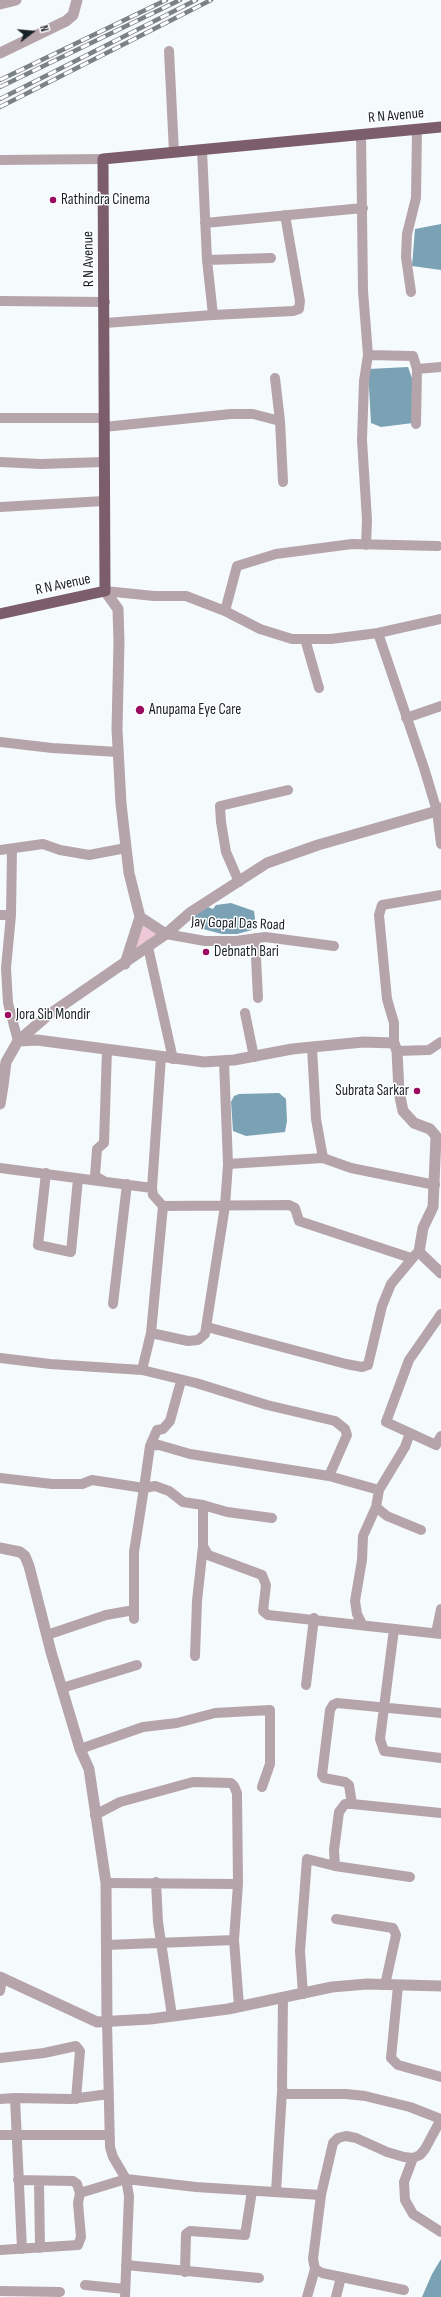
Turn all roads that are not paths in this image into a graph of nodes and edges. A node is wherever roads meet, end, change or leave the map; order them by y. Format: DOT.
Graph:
graph roads {
  1 [pos="16,0"];
  2 [pos="77,0"];
  3 [pos="0,4"];
  4 [pos="169,51"];
  5 [pos="0,53"];
  6 [pos="441,127"];
  7 [pos="418,129"];
  8 [pos="361,134"];
  9 [pos="202,150"];
  10 [pos="174,152"];
  11 [pos="104,159"];
  12 [pos="0,160"];
  13 [pos="363,208"];
  14 [pos="285,215"];
  15 [pos="205,223"];
  16 [pos="271,258"];
  17 [pos="207,260"];
  18 [pos="411,292"];
  19 [pos="0,301"];
  20 [pos="105,302"];
  21 [pos="213,315"];
  22 [pos="105,323"];
  23 [pos="368,355"];
  24 [pos="441,367"];
  25 [pos="417,369"];
  26 [pos="275,378"];
  27 [pos="0,418"];
  28 [pos="280,421"];
  29 [pos="104,423"];
  30 [pos="416,424"];
  31 [pos="0,462"];
  32 [pos="104,462"];
  33 [pos="283,482"];
  34 [pos="104,501"];
  35 [pos="0,506"];
  36 [pos="366,545"];
  37 [pos="438,546"];
  38 [pos="105,591"];
  39 [pos="225,611"];
  40 [pos="0,614"];
  41 [pos="441,619"];
  42 [pos="378,633"];
  43 [pos="304,639"];
  44 [pos="319,688"];
  45 [pos="441,706"];
  46 [pos="406,718"];
  47 [pos="0,742"];
  48 [pos="118,752"];
  49 [pos="288,790"];
  50 [pos="439,810"];
  51 [pos="441,844"];
  52 [pos="126,848"];
  53 [pos="12,849"];
  54 [pos="0,850"];
  55 [pos="239,882"];
  56 [pos="441,894"];
  57 [pos="0,915"];
  58 [pos="11,915"];
  59 [pos="140,917"];
  60 [pos="166,934"];
  61 [pos="255,938"];
  62 [pos="334,946"];
  63 [pos="148,947"];
  64 [pos="125,964"];
  65 [pos="258,998"];
  66 [pos="245,1013"];
  67 [pos="18,1041"];
  68 [pos="441,1042"];
  69 [pos="396,1047"];
  70 [pos="312,1048"];
  71 [pos="107,1049"];
  72 [pos="254,1056"];
  73 [pos="160,1058"];
  74 [pos="173,1059"];
  75 [pos="224,1061"];
  76 [pos="1,1086"];
  77 [pos="0,1104"];
  78 [pos="323,1158"];
  79 [pos="228,1164"];
  80 [pos="0,1168"];
  81 [pos="46,1173"];
  82 [pos="78,1179"];
  83 [pos="104,1180"];
  84 [pos="127,1184"];
  85 [pos="435,1185"];
  86 [pos="152,1188"];
  87 [pos="163,1206"];
  88 [pos="226,1206"];
  89 [pos="415,1255"];
  90 [pos="441,1273"];
  91 [pos="114,1304"];
  92 [pos="441,1314"];
  93 [pos="207,1327"];
  94 [pos="151,1333"];
  95 [pos="0,1358"];
  96 [pos="142,1370"];
  97 [pos="181,1381"];
  98 [pos="410,1433"];
  99 [pos="441,1436"];
  100 [pos="150,1446"];
  101 [pos="329,1476"];
  102 [pos="0,1478"];
  103 [pos="144,1488"];
  104 [pos="380,1490"];
  105 [pos="203,1505"];
  106 [pos="376,1507"];
  107 [pos="272,1518"];
  108 [pos="420,1530"];
  109 [pos="203,1546"];
  110 [pos="0,1548"];
  111 [pos="441,1609"];
  112 [pos="314,1618"];
  113 [pos="362,1624"];
  114 [pos="394,1630"];
  115 [pos="439,1633"];
  116 [pos="47,1635"];
  117 [pos="195,1656"];
  118 [pos="137,1665"];
  119 [pos="306,1686"];
  120 [pos="62,1688"];
  121 [pos="384,1707"];
  122 [pos="441,1713"];
  123 [pos="80,1749"];
  124 [pos="441,1758"];
  125 [pos="262,1787"];
  126 [pos="352,1804"];
  127 [pos="441,1813"];
  128 [pos="95,1815"];
  129 [pos="334,1866"];
  130 [pos="410,1877"];
  131 [pos="156,1882"];
  132 [pos="106,1883"];
  133 [pos="238,1884"];
  134 [pos="336,1919"];
  135 [pos="234,1940"];
  136 [pos="161,1942"];
  137 [pos="106,1945"];
  138 [pos="1,1978"];
  139 [pos="385,1985"];
  140 [pos="398,1986"];
  141 [pos="441,1986"];
  142 [pos="0,1991"];
  143 [pos="303,1994"];
  144 [pos="284,1997"];
  145 [pos="239,2006"];
  146 [pos="172,2016"];
  147 [pos="107,2022"];
  148 [pos="0,2058"];
  149 [pos="441,2077"];
  150 [pos="282,2092"];
  151 [pos="109,2094"];
  152 [pos="15,2098"];
  153 [pos="0,2099"];
  154 [pos="76,2099"];
  155 [pos="441,2119"];
  156 [pos="0,2135"];
  157 [pos="16,2135"];
  158 [pos="109,2135"];
  159 [pos="413,2158"];
  160 [pos="126,2179"];
  161 [pos="18,2180"];
  162 [pos="39,2181"];
  163 [pos="252,2191"];
  164 [pos="276,2192"];
  165 [pos="80,2193"];
  166 [pos="321,2195"];
  167 [pos="441,2232"];
  168 [pos="40,2248"];
  169 [pos="0,2250"];
  170 [pos="22,2250"];
  171 [pos="126,2265"];
  172 [pos="315,2269"];
  173 [pos="185,2272"];
  174 [pos="341,2277"];
  175 [pos="259,2278"];
  176 [pos="85,2286"];
  177 [pos="404,2290"];
  178 [pos="0,2291"];
  179 [pos="60,2292"];
  180 [pos="125,2293"];
  181 [pos="307,2297"];
  182 [pos="336,2297"];
  1 -- 3 [label="street"];
  2 -- 5 [label="street"];
  4 -- 10 [label="street"];
  6 -- 7 [label="main road, R N Avenue"];
  7 -- 8 [label="main road, R N Avenue"];
  7 -- 18 [label="street"];
  8 -- 9 [label="main road, R N Avenue"];
  8 -- 13 [label="street"];
  9 -- 10 [label="main road, R N Avenue"];
  9 -- 15 [label="street"];
  10 -- 11 [label="main road, R N Avenue"];
  11 -- 12 [label="street"];
  11 -- 20 [label="main road, R N Avenue"];
  13 -- 14 [label="street"];
  13 -- 23 [label="street"];
  14 -- 15 [label="street"];
  14 -- 21 [label="street"];
  15 -- 17 [label="street"];
  16 -- 17 [label="street"];
  17 -- 21 [label="street"];
  19 -- 20 [label="street"];
  20 -- 22 [label="main road, R N Avenue"];
  21 -- 22 [label="street"];
  22 -- 29 [label="main road, R N Avenue"];
  23 -- 25 [label="street"];
  23 -- 36 [label="street"];
  24 -- 25 [label="street"];
  25 -- 30 [label="street"];
  26 -- 28 [label="street"];
  27 -- 29 [label="street"];
  28 -- 29 [label="street"];
  28 -- 33 [label="street"];
  29 -- 32 [label="main road, R N Avenue"];
  31 -- 32 [label="street"];
  32 -- 34 [label="main road, R N Avenue"];
  34 -- 35 [label="street"];
  34 -- 38 [label="main road, R N Avenue"];
  36 -- 37 [label="street"];
  36 -- 39 [label="street"];
  38 -- 39 [label="street"];
  38 -- 40 [label="main road, R N Avenue"];
  38 -- 48 [label="street"];
  39 -- 43 [label="street"];
  41 -- 42 [label="street"];
  42 -- 43 [label="street"];
  42 -- 46 [label="street"];
  43 -- 44 [label="street"];
  45 -- 46 [label="street"];
  46 -- 50 [label="street"];
  47 -- 48 [label="street"];
  48 -- 52 [label="street"];
  49 -- 55 [label="street"];
  50 -- 51 [label="street"];
  50 -- 55 [label="street"];
  52 -- 53 [label="street"];
  52 -- 59 [label="street"];
  53 -- 54 [label="street"];
  53 -- 58 [label="street"];
  55 -- 60 [label="street"];
  56 -- 69 [label="street"];
  57 -- 58 [label="street"];
  58 -- 67 [label="street"];
  59 -- 60 [label="street"];
  59 -- 64 [label="street"];
  60 -- 61 [label="street, Jay Gopal Das Road"];
  60 -- 63 [label="street"];
  61 -- 62 [label="street, Jay Gopal Das Road"];
  61 -- 65 [label="street"];
  63 -- 64 [label="street"];
  63 -- 74 [label="street"];
  64 -- 67 [label="street"];
  66 -- 72 [label="street"];
  67 -- 71 [label="street"];
  67 -- 76 [label="street"];
  68 -- 69 [label="street"];
  69 -- 70 [label="street"];
  69 -- 85 [label="street"];
  70 -- 72 [label="street"];
  70 -- 78 [label="street"];
  71 -- 73 [label="street"];
  71 -- 83 [label="street"];
  72 -- 75 [label="street"];
  73 -- 74 [label="street"];
  73 -- 86 [label="street"];
  74 -- 75 [label="street"];
  75 -- 79 [label="street"];
  76 -- 77 [label="street"];
  78 -- 79 [label="street"];
  78 -- 85 [label="street"];
  79 -- 88 [label="street"];
  80 -- 81 [label="street"];
  81 -- 82 [label="street"];
  81 -- 82 [label="street"];
  82 -- 83 [label="street"];
  83 -- 84 [label="street"];
  84 -- 86 [label="street"];
  84 -- 91 [label="street"];
  85 -- 89 [label="street"];
  86 -- 87 [label="street"];
  87 -- 88 [label="street"];
  87 -- 94 [label="street"];
  88 -- 89 [label="street"];
  88 -- 93 [label="street"];
  89 -- 90 [label="street"];
  89 -- 93 [label="street"];
  92 -- 98 [label="street"];
  93 -- 94 [label="street"];
  94 -- 96 [label="street"];
  95 -- 96 [label="street"];
  96 -- 97 [label="street"];
  97 -- 100 [label="street"];
  97 -- 101 [label="street"];
  98 -- 99 [label="street"];
  98 -- 104 [label="street"];
  100 -- 101 [label="street"];
  100 -- 103 [label="street"];
  101 -- 104 [label="street"];
  102 -- 103 [label="street"];
  103 -- 105 [label="street"];
  103 -- 116 [label="street"];
  104 -- 106 [label="street"];
  105 -- 107 [label="street"];
  105 -- 109 [label="street"];
  106 -- 108 [label="street"];
  106 -- 113 [label="street"];
  109 -- 112 [label="street"];
  109 -- 117 [label="street"];
  110 -- 116 [label="street"];
  111 -- 115 [label="street"];
  112 -- 113 [label="street"];
  112 -- 119 [label="street"];
  113 -- 114 [label="street"];
  114 -- 115 [label="street"];
  114 -- 121 [label="street"];
  116 -- 120 [label="street"];
  118 -- 120 [label="street"];
  120 -- 123 [label="street"];
  121 -- 122 [label="street"];
  121 -- 124 [label="street"];
  121 -- 126 [label="street"];
  123 -- 125 [label="street"];
  123 -- 128 [label="street"];
  126 -- 127 [label="street"];
  126 -- 129 [label="street"];
  128 -- 132 [label="street"];
  128 -- 133 [label="street"];
  129 -- 130 [label="street"];
  129 -- 143 [label="street"];
  131 -- 132 [label="street"];
  131 -- 133 [label="street"];
  131 -- 136 [label="street"];
  132 -- 137 [label="street"];
  133 -- 135 [label="street"];
  134 -- 139 [label="street"];
  135 -- 136 [label="street"];
  135 -- 145 [label="street"];
  136 -- 137 [label="street"];
  136 -- 146 [label="street"];
  137 -- 147 [label="street"];
  138 -- 142 [label="street"];
  138 -- 147 [label="street"];
  139 -- 140 [label="street"];
  139 -- 143 [label="street"];
  140 -- 141 [label="street"];
  140 -- 149 [label="street"];
  143 -- 144 [label="street"];
  144 -- 145 [label="street"];
  144 -- 150 [label="street"];
  145 -- 146 [label="street"];
  146 -- 147 [label="street"];
  147 -- 151 [label="street"];
  148 -- 154 [label="street"];
  150 -- 155 [label="street"];
  150 -- 164 [label="street"];
  151 -- 154 [label="street"];
  151 -- 158 [label="street"];
  152 -- 153 [label="street"];
  152 -- 154 [label="street"];
  152 -- 157 [label="street"];
  155 -- 159 [label="street"];
  156 -- 157 [label="street"];
  157 -- 158 [label="street"];
  157 -- 161 [label="street"];
  158 -- 160 [label="street"];
  159 -- 166 [label="street"];
  159 -- 167 [label="street"];
  160 -- 163 [label="street"];
  160 -- 165 [label="street"];
  160 -- 171 [label="street"];
  161 -- 162 [label="street"];
  161 -- 170 [label="street"];
  162 -- 165 [label="street"];
  162 -- 168 [label="street"];
  163 -- 164 [label="street"];
  163 -- 173 [label="street"];
  164 -- 166 [label="street"];
  165 -- 168 [label="street"];
  166 -- 172 [label="street"];
  168 -- 170 [label="street"];
  169 -- 170 [label="street"];
  171 -- 173 [label="street"];
  171 -- 180 [label="street"];
  172 -- 174 [label="street"];
  172 -- 181 [label="street"];
  173 -- 175 [label="street"];
  174 -- 177 [label="street"];
  174 -- 182 [label="street"];
  176 -- 180 [label="street"];
  178 -- 179 [label="street"];
}
